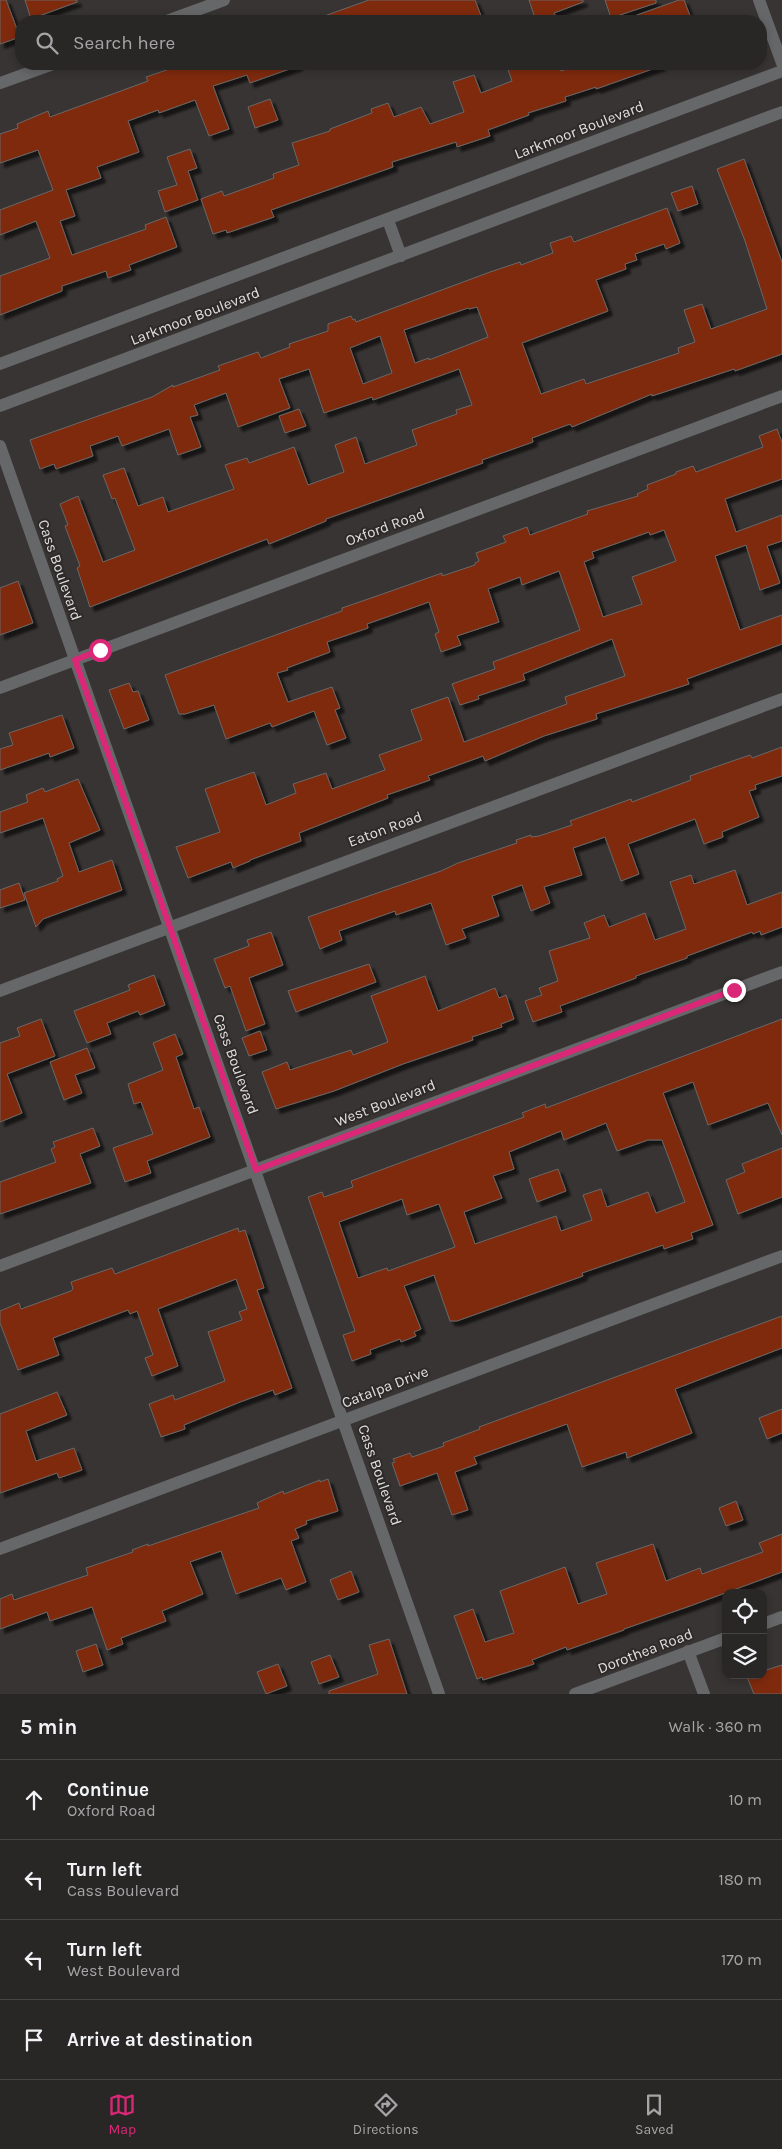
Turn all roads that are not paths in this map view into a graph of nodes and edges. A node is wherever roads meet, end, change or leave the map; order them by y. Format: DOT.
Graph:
graph roads {
  1 [pos="224,0"];
  2 [pos="759,0"];
  3 [pos="183,15"];
  4 [pos="764,15"];
  5 [pos="767,22"];
  6 [pos="782,63"];
  7 [pos="36,70"];
  8 [pos="782,71"];
  9 [pos="0,83"];
  10 [pos="782,112"];
  11 [pos="388,220"];
  12 [pos="401,256"];
  13 [pos="0,364"];
  14 [pos="782,396"];
  15 [pos="0,406"];
  16 [pos="0,446"];
  17 [pos="75,660"];
  18 [pos="0,688"];
  19 [pos="782,699"];
  20 [pos="170,927"];
  21 [pos="782,972"];
  22 [pos="0,992"];
  23 [pos="256,1170"];
  24 [pos="782,1256"];
  25 [pos="0,1266"];
  26 [pos="343,1420"];
  27 [pos="0,1549"];
  28 [pos="782,1616"];
  29 [pos="767,1622"];
  30 [pos="722,1639"];
  31 [pos="688,1651"];
  32 [pos="439,1694"];
  33 [pos="575,1694"];
  34 [pos="704,1694"];
  1 -- 3 [label="street"];
  2 -- 4 [label="street"];
  5 -- 6 [label="street"];
  7 -- 9 [label="street"];
  8 -- 11 [label="street, Larkmoor Boulevard"];
  10 -- 12 [label="street, Larkmoor Boulevard"];
  11 -- 12 [label="street"];
  11 -- 13 [label="street, Larkmoor Boulevard"];
  12 -- 15 [label="street, Larkmoor Boulevard"];
  14 -- 17 [label="street, Oxford Road"];
  16 -- 17 [label="street, Cass Boulevard"];
  17 -- 18 [label="street, Oxford Road"];
  17 -- 20 [label="street, Cass Boulevard"];
  19 -- 20 [label="street, Eaton Road"];
  20 -- 22 [label="street, Eaton Road"];
  20 -- 23 [label="street, Cass Boulevard"];
  21 -- 23 [label="street, West Boulevard"];
  23 -- 25 [label="street, West Boulevard"];
  23 -- 26 [label="street, Cass Boulevard"];
  24 -- 26 [label="street, Catalpa Drive"];
  26 -- 27 [label="street, Catalpa Drive"];
  26 -- 32 [label="street, Cass Boulevard"];
  28 -- 29 [label="street"];
  30 -- 31 [label="street, Dorothea Road"];
  31 -- 33 [label="street, Dorothea Road"];
  31 -- 34 [label="street"];
}
